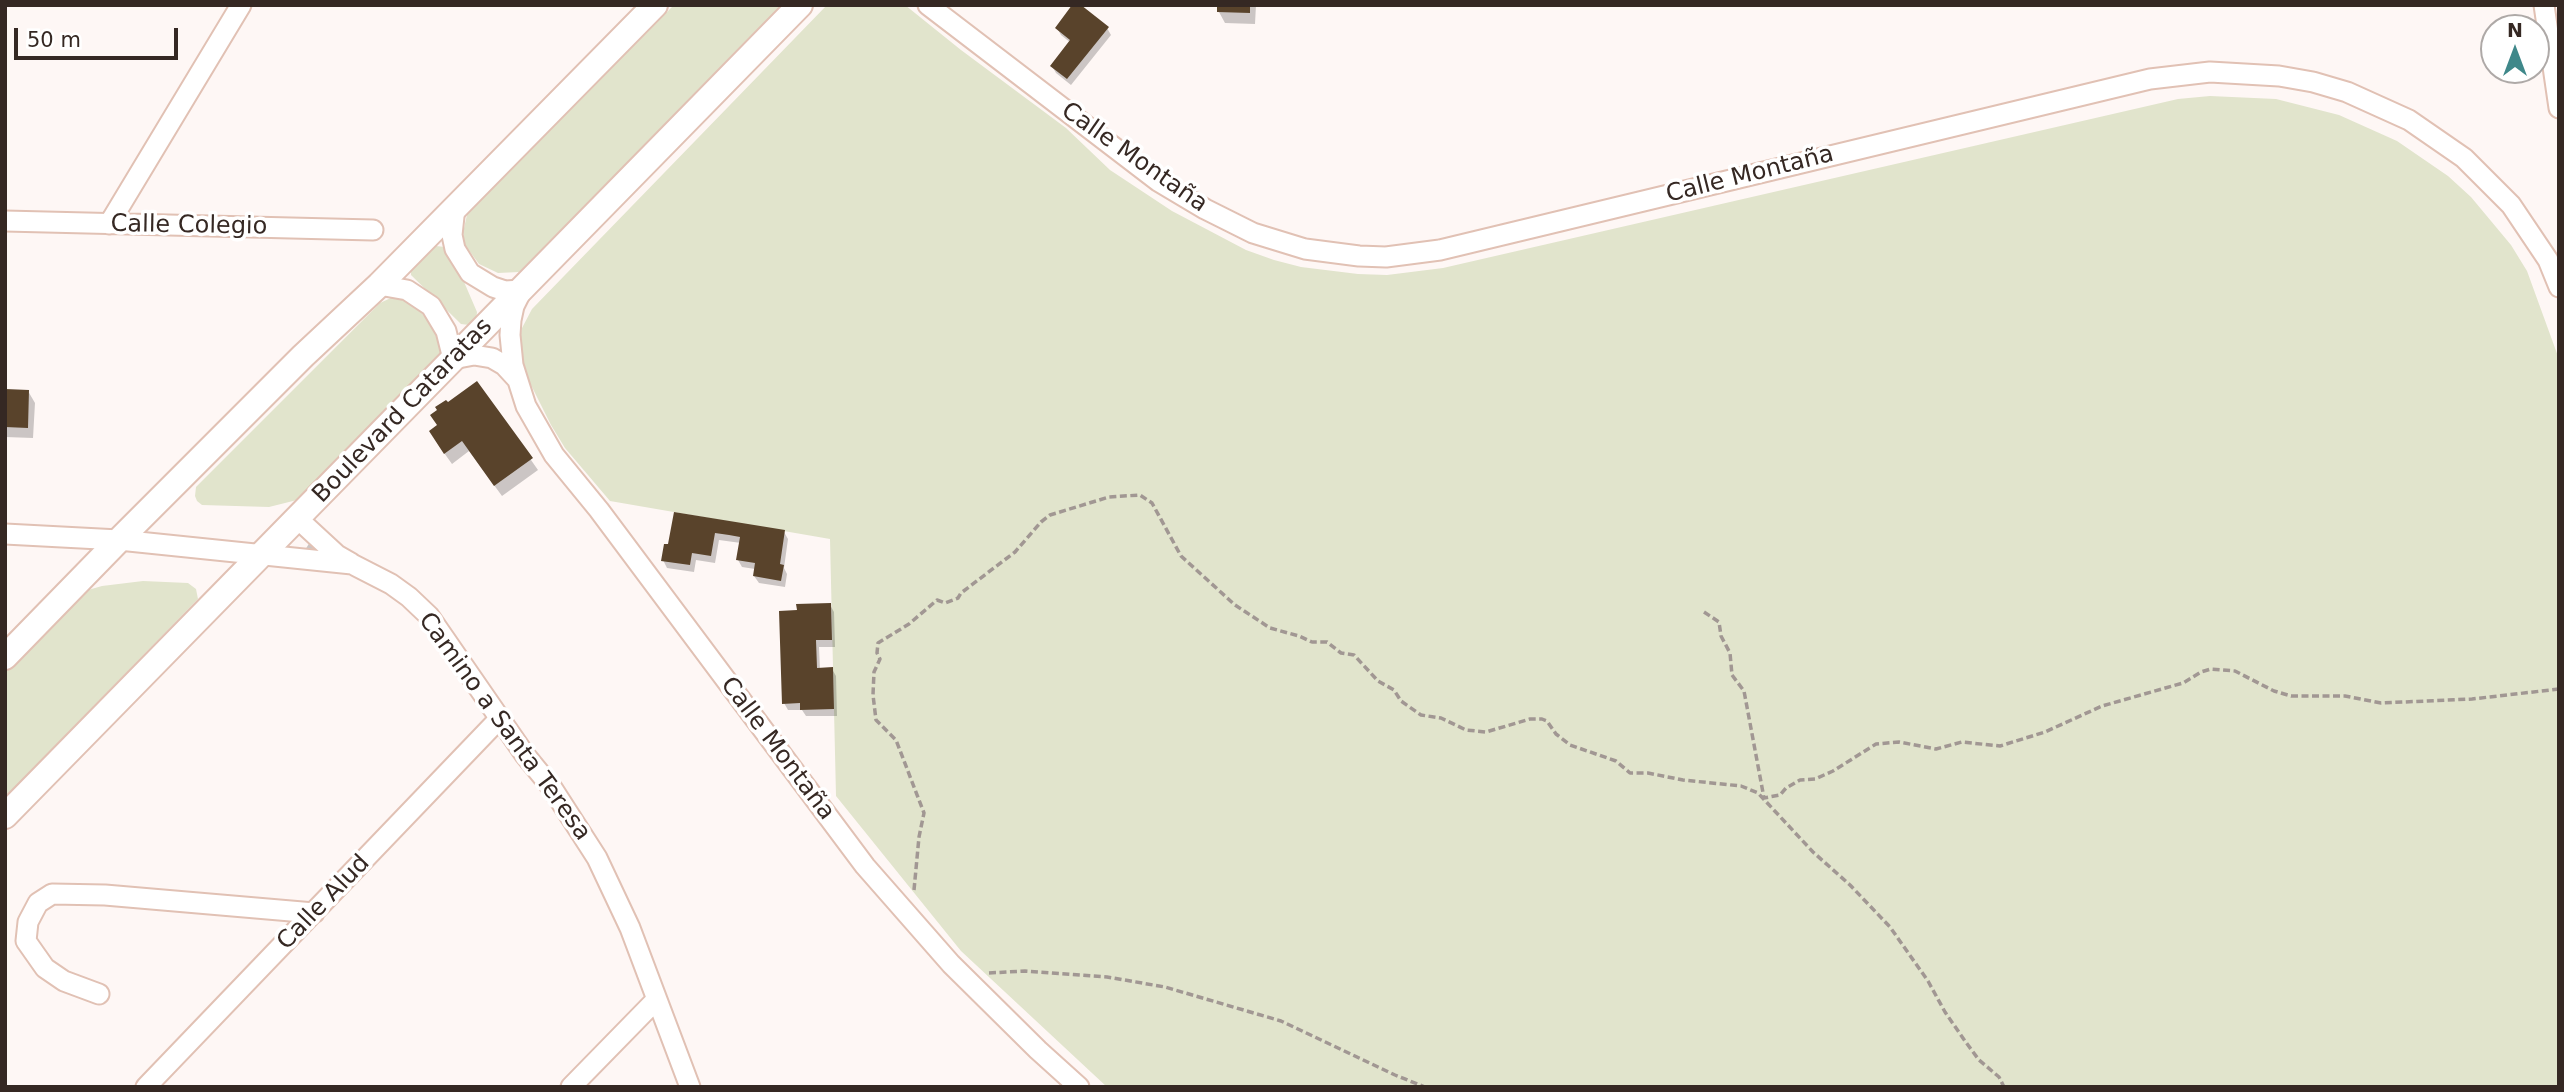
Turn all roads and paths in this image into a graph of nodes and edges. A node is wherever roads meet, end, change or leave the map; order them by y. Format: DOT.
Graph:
graph roads {
  1 [pos="240,5"];
  2 [pos="655,5"];
  3 [pos="800,5"];
  4 [pos="928,5"];
  5 [pos="2544,5"];
  6 [pos="2559,108"];
  7 [pos="455,207"];
  8 [pos="5,221"];
  9 [pos="109,224"];
  10 [pos="373,230"];
  11 [pos="379,285"];
  12 [pos="2559,287"];
  13 [pos="522,290"];
  14 [pos="453,359"];
  15 [pos="517,379"];
  16 [pos="298,519"];
  17 [pos="5,534"];
  18 [pos="119,540"];
  19 [pos="263,555"];
  20 [pos="352,564"];
  21 [pos="1704,612"];
  22 [pos="5,657"];
  23 [pos="2559,689"];
  24 [pos="500,718"];
  25 [pos="1764,798"];
  26 [pos="5,816"];
  27 [pos="914,890"];
  28 [pos="314,913"];
  29 [pos="984,973"];
  30 [pos="99,994"];
  31 [pos="656,1000"];
  32 [pos="146,1087"];
  33 [pos="571,1087"];
  34 [pos="690,1087"];
  35 [pos="1079,1087"];
  36 [pos="1425,1087"];
  37 [pos="2004,1087"];
  1 -- 9 [label="street"];
  2 -- 7 [label="street"];
  3 -- 13 [label="street, Boulevard Cataratas"];
  4 -- 12 [label="street, Calle Montaña"];
  5 -- 6 [label="street"];
  7 -- 11 [label="street"];
  7 -- 13 [label="street"];
  8 -- 9 [label="street, Calle Colegio"];
  9 -- 10 [label="street, Calle Colegio"];
  11 -- 14 [label="street"];
  11 -- 18 [label="street"];
  13 -- 14 [label="street, Boulevard Cataratas"];
  13 -- 15 [label="street, Calle Montaña"];
  14 -- 15 [label="street, Calle Montaña"];
  14 -- 16 [label="street, Boulevard Cataratas"];
  15 -- 35 [label="street, Calle Montaña"];
  16 -- 19 [label="street, Boulevard Cataratas"];
  16 -- 20 [label="street"];
  17 -- 18 [label="street, Camino a Santa Teresa"];
  18 -- 19 [label="street, Camino a Santa Teresa"];
  18 -- 22 [label="street"];
  19 -- 20 [label="street, Camino a Santa Teresa"];
  19 -- 26 [label="street, Boulevard Cataratas"];
  20 -- 24 [label="street, Camino a Santa Teresa"];
  21 -- 25 [label="path"];
  23 -- 25 [label="path"];
  24 -- 28 [label="street, Calle Alud"];
  24 -- 31 [label="street, Camino a Santa Teresa"];
  25 -- 27 [label="path"];
  25 -- 37 [label="path"];
  28 -- 30 [label="street"];
  28 -- 32 [label="street, Calle Alud"];
  29 -- 36 [label="path"];
  31 -- 33 [label="street"];
  31 -- 34 [label="street, Camino a Santa Teresa"];
}
